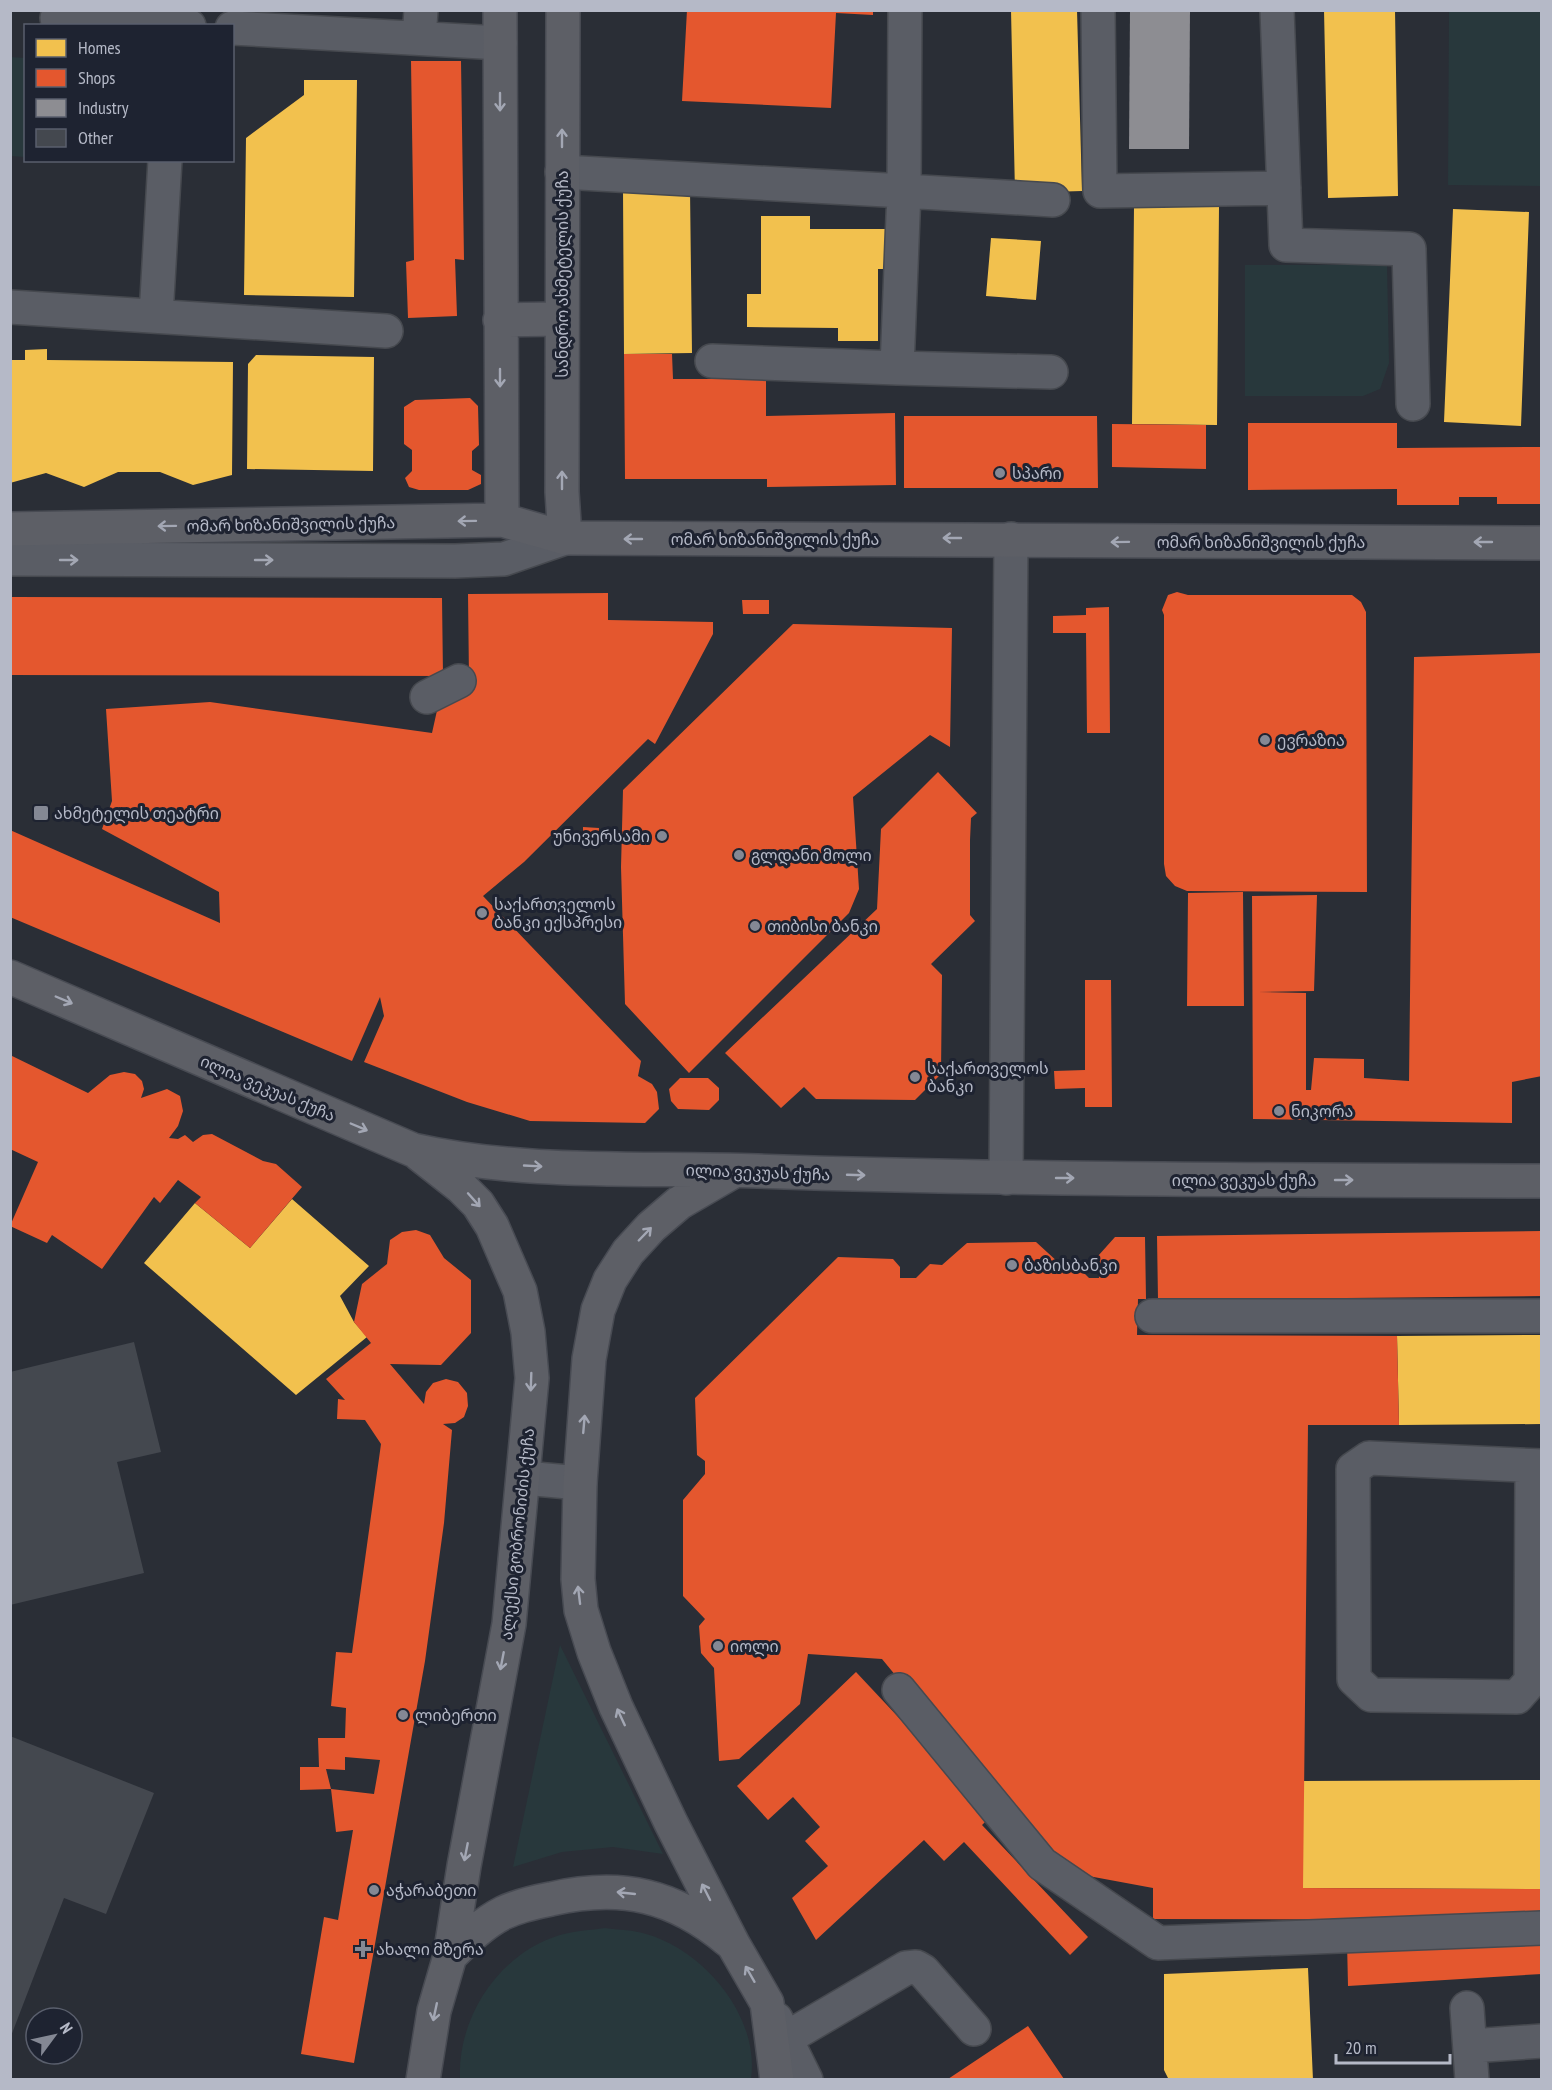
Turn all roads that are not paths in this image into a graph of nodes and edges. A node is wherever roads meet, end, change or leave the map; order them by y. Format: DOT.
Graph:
graph roads {
  1 [pos="500,10"];
  2 [pos="563,10"];
  3 [pos="905,10"];
  4 [pos="1098,10"];
  5 [pos="1277,10"];
  6 [pos="57,18"];
  7 [pos="156,24"];
  8 [pos="420,24"];
  9 [pos="234,28"];
  10 [pos="500,43"];
  11 [pos="165,162"];
  12 [pos="562,172"];
  13 [pos="1284,188"];
  14 [pos="904,191"];
  15 [pos="1053,200"];
  16 [pos="10,306"];
  17 [pos="156,316"];
  18 [pos="562,319"];
  19 [pos="500,320"];
  20 [pos="387,331"];
  21 [pos="712,361"];
  22 [pos="897,368"];
  23 [pos="1051,372"];
  24 [pos="1413,404"];
  25 [pos="502,520"];
  26 [pos="10,529"];
  27 [pos="565,538"];
  28 [pos="1011,539"];
  29 [pos="1542,543"];
  30 [pos="504,559"];
  31 [pos="10,560"];
  32 [pos="459,681"];
  33 [pos="427,697"];
  34 [pos="10,977"];
  35 [pos="413,1150"];
  36 [pos="735,1171"];
  37 [pos="1006,1178"];
  38 [pos="1542,1181"];
  39 [pos="1152,1316"];
  40 [pos="1542,1316"];
  41 [pos="1537,1466"];
  42 [pos="524,1478"];
  43 [pos="580,1483"];
  44 [pos="899,1690"];
  45 [pos="1542,1928"];
  46 [pos="733,1944"];
  47 [pos="450,1956"];
  48 [pos="767,2003"];
  49 [pos="1467,2008"];
  50 [pos="974,2029"];
  51 [pos="785,2039"];
  52 [pos="1542,2041"];
  53 [pos="1471,2046"];
  54 [pos="423,2079"];
  55 [pos="777,2079"];
  56 [pos="806,2079"];
  57 [pos="1472,2079"];
  1 -- 10 [label="main road"];
  12 -- 2 [label="main road, სანდრო ახმეტელის ქუჩა, one-way"];
  3 -- 14 [label="street"];
  4 -- 13 [label="street"];
  5 -- 13 [label="street"];
  6 -- 7 [label="street"];
  8 -- 9 [label="street"];
  8 -- 10 [label="street"];
  10 -- 19 [label="main road, one-way"];
  11 -- 17 [label="street"];
  12 -- 14 [label="street"];
  12 -- 18 [label="main road, სანდრო ახმეტელის ქუჩა"];
  13 -- 24 [label="street"];
  14 -- 15 [label="street"];
  14 -- 22 [label="street"];
  16 -- 17 [label="street"];
  17 -- 20 [label="street"];
  18 -- 19 [label="main road"];
  27 -- 18 [label="main road, სანდრო ახმეტელის ქუჩა, one-way"];
  19 -- 25 [label="main road, one-way"];
  21 -- 22 [label="street"];
  22 -- 23 [label="street"];
  25 -- 26 [label="main road, ომარ ხიზანიშვილის ქუჩა, one-way"];
  25 -- 27 [label="main road, ომარ ხიზანიშვილის ქუჩა"];
  25 -- 30 [label="street"];
  28 -- 27 [label="main road, ომარ ხიზანიშვილის ქუჩა, one-way"];
  27 -- 30 [label="street"];
  29 -- 28 [label="main road, ომარ ხიზანიშვილის ქუჩა, one-way"];
  28 -- 37 [label="street"];
  31 -- 30 [label="street, one-way"];
  32 -- 33 [label="street"];
  34 -- 35 [label="main road, ილია ვეკუას ქუჩა, one-way"];
  35 -- 36 [label="main road, ილია ვეკუას ქუჩა, one-way"];
  35 -- 42 [label="main road, ალექსი გობრონიძის ქუჩა, one-way"];
  36 -- 37 [label="main road, ილია ვეკუას ქუჩა, one-way"];
  43 -- 36 [label="main road, ალექსი გობრონიძის ქუჩა, one-way"];
  37 -- 38 [label="main road, ილია ვეკუას ქუჩა, one-way"];
  39 -- 40 [label="street"];
  41 -- 41 [label="street"];
  42 -- 43 [label="street"];
  42 -- 47 [label="main road, ალექსი გობრონიძის ქუჩა, one-way"];
  46 -- 43 [label="main road, ალექსი გობრონიძის ქუჩა, one-way"];
  44 -- 45 [label="street"];
  46 -- 47 [label="main road, ალექსი გობრონიძის ქუჩა, one-way"];
  48 -- 46 [label="main road, ალექსი გობრონიძის ქუჩა, one-way"];
  47 -- 54 [label="main road, ალექსი გობრონიძის ქუჩა, one-way"];
  48 -- 51 [label="street"];
  48 -- 55 [label="main road, ალექსი გობრონიძის ქუჩა"];
  49 -- 53 [label="street"];
  50 -- 51 [label="street"];
  51 -- 56 [label="street"];
  52 -- 53 [label="street"];
  53 -- 57 [label="street"];
}
